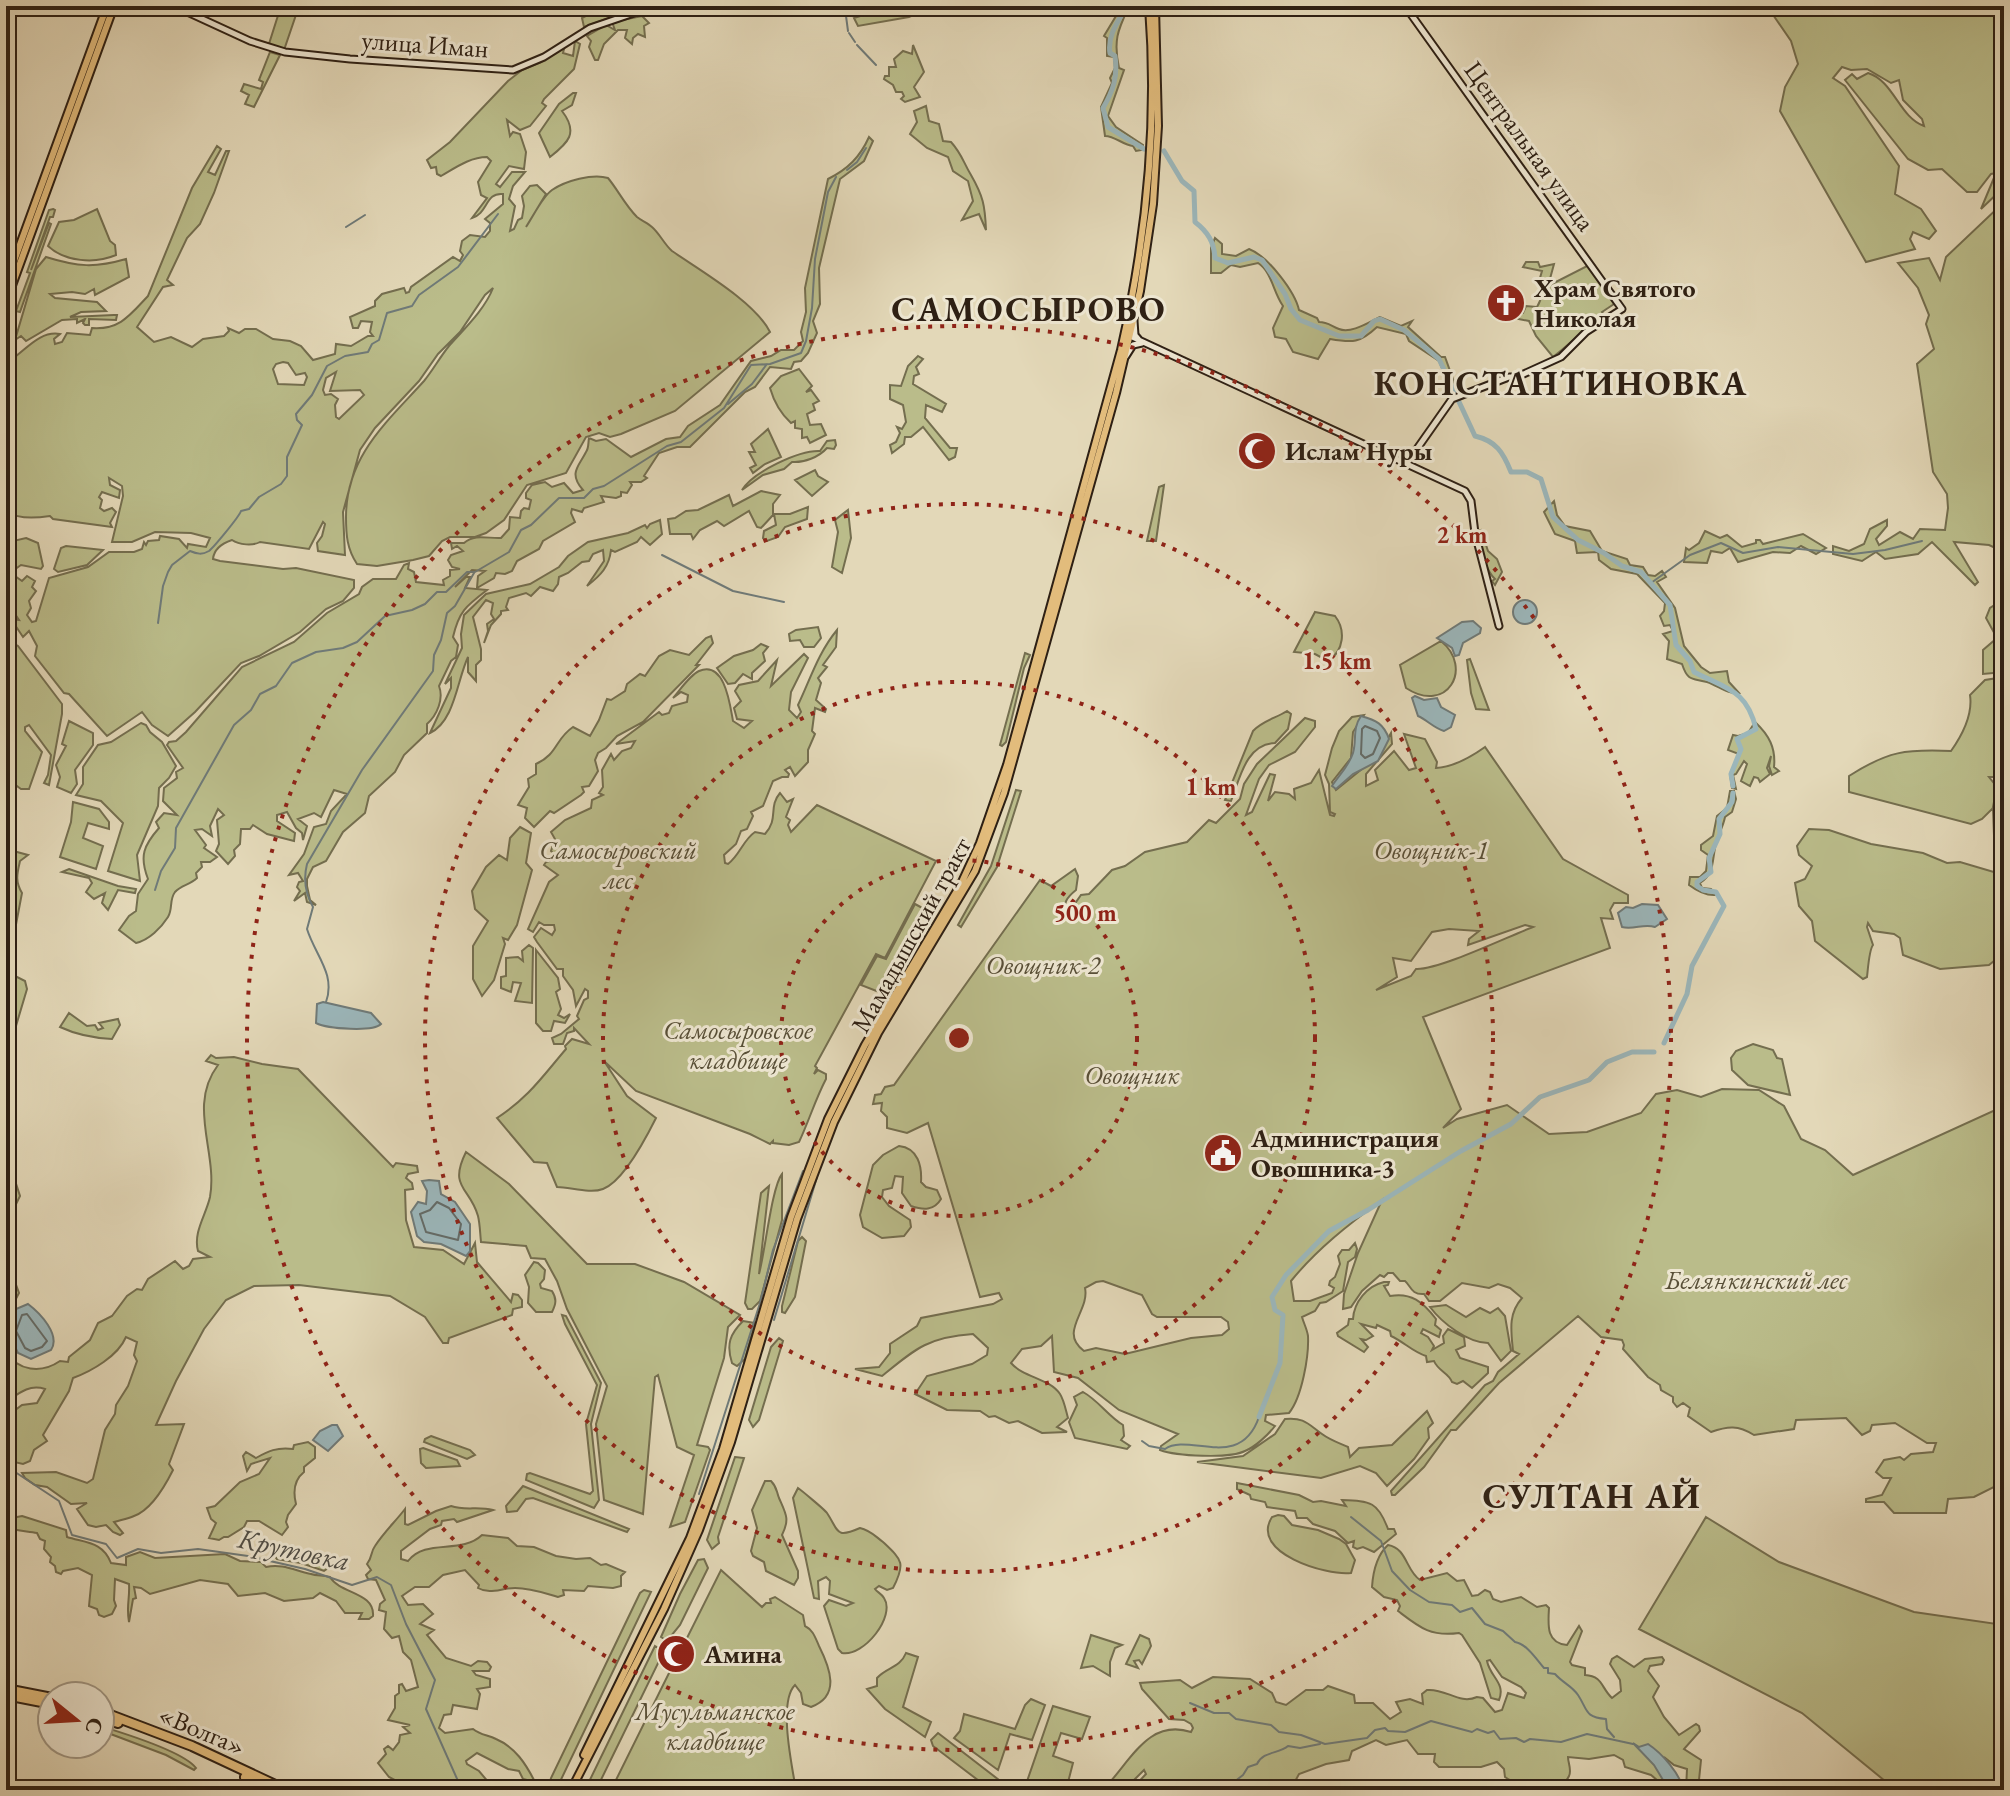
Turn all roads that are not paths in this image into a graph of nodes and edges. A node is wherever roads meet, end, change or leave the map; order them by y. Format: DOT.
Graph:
graph roads {
  1 [pos="107,6"];
  2 [pos="114,6"];
  3 [pos="174,6"];
  4 [pos="1149,6"];
  5 [pos="1155,6"];
  6 [pos="1405,6"];
  7 [pos="785,9"];
  8 [pos="6,283"];
  9 [pos="6,302"];
  10 [pos="1134,321"];
  11 [pos="1128,335"];
  12 [pos="1141,342"];
  13 [pos="1126,357"];
  14 [pos="1407,463"];
  15 [pos="1499,626"];
  16 [pos="631,1667"];
  17 [pos="6,1689"];
  18 [pos="6,1695"];
  19 [pos="36,1697"];
  20 [pos="36,1699"];
  21 [pos="116,1719"];
  22 [pos="116,1720"];
  23 [pos="272,1790"];
  24 [pos="286,1790"];
  25 [pos="569,1790"];
  1 -- 8 [label="main road"];
  2 -- 9 [label="main road"];
  3 -- 7 [label="street, улица Иман"];
  4 -- 11 [label="main road, Мамадышский тракт"];
  5 -- 10 [label="main road, Мамадышский тракт"];
  6 -- 14 [label="street, Центральная улица"];
  10 -- 11 [label="main road, Мамадышский тракт"];
  10 -- 12 [label="street"];
  11 -- 12 [label="street"];
  11 -- 13 [label="main road, Мамадышский тракт"];
  11 -- 16 [label="main road, Мамадышский тракт"];
  12 -- 13 [label="street"];
  12 -- 14 [label="street"];
  13 -- 16 [label="main road, Мамадышский тракт"];
  14 -- 15 [label="street"];
  16 -- 25 [label="main road"];
  17 -- 19 [label="highway"];
  18 -- 20 [label="highway"];
  21 -- 24 [label="highway, «Волга»"];
  22 -- 23 [label="highway, «Волга»"];
}
